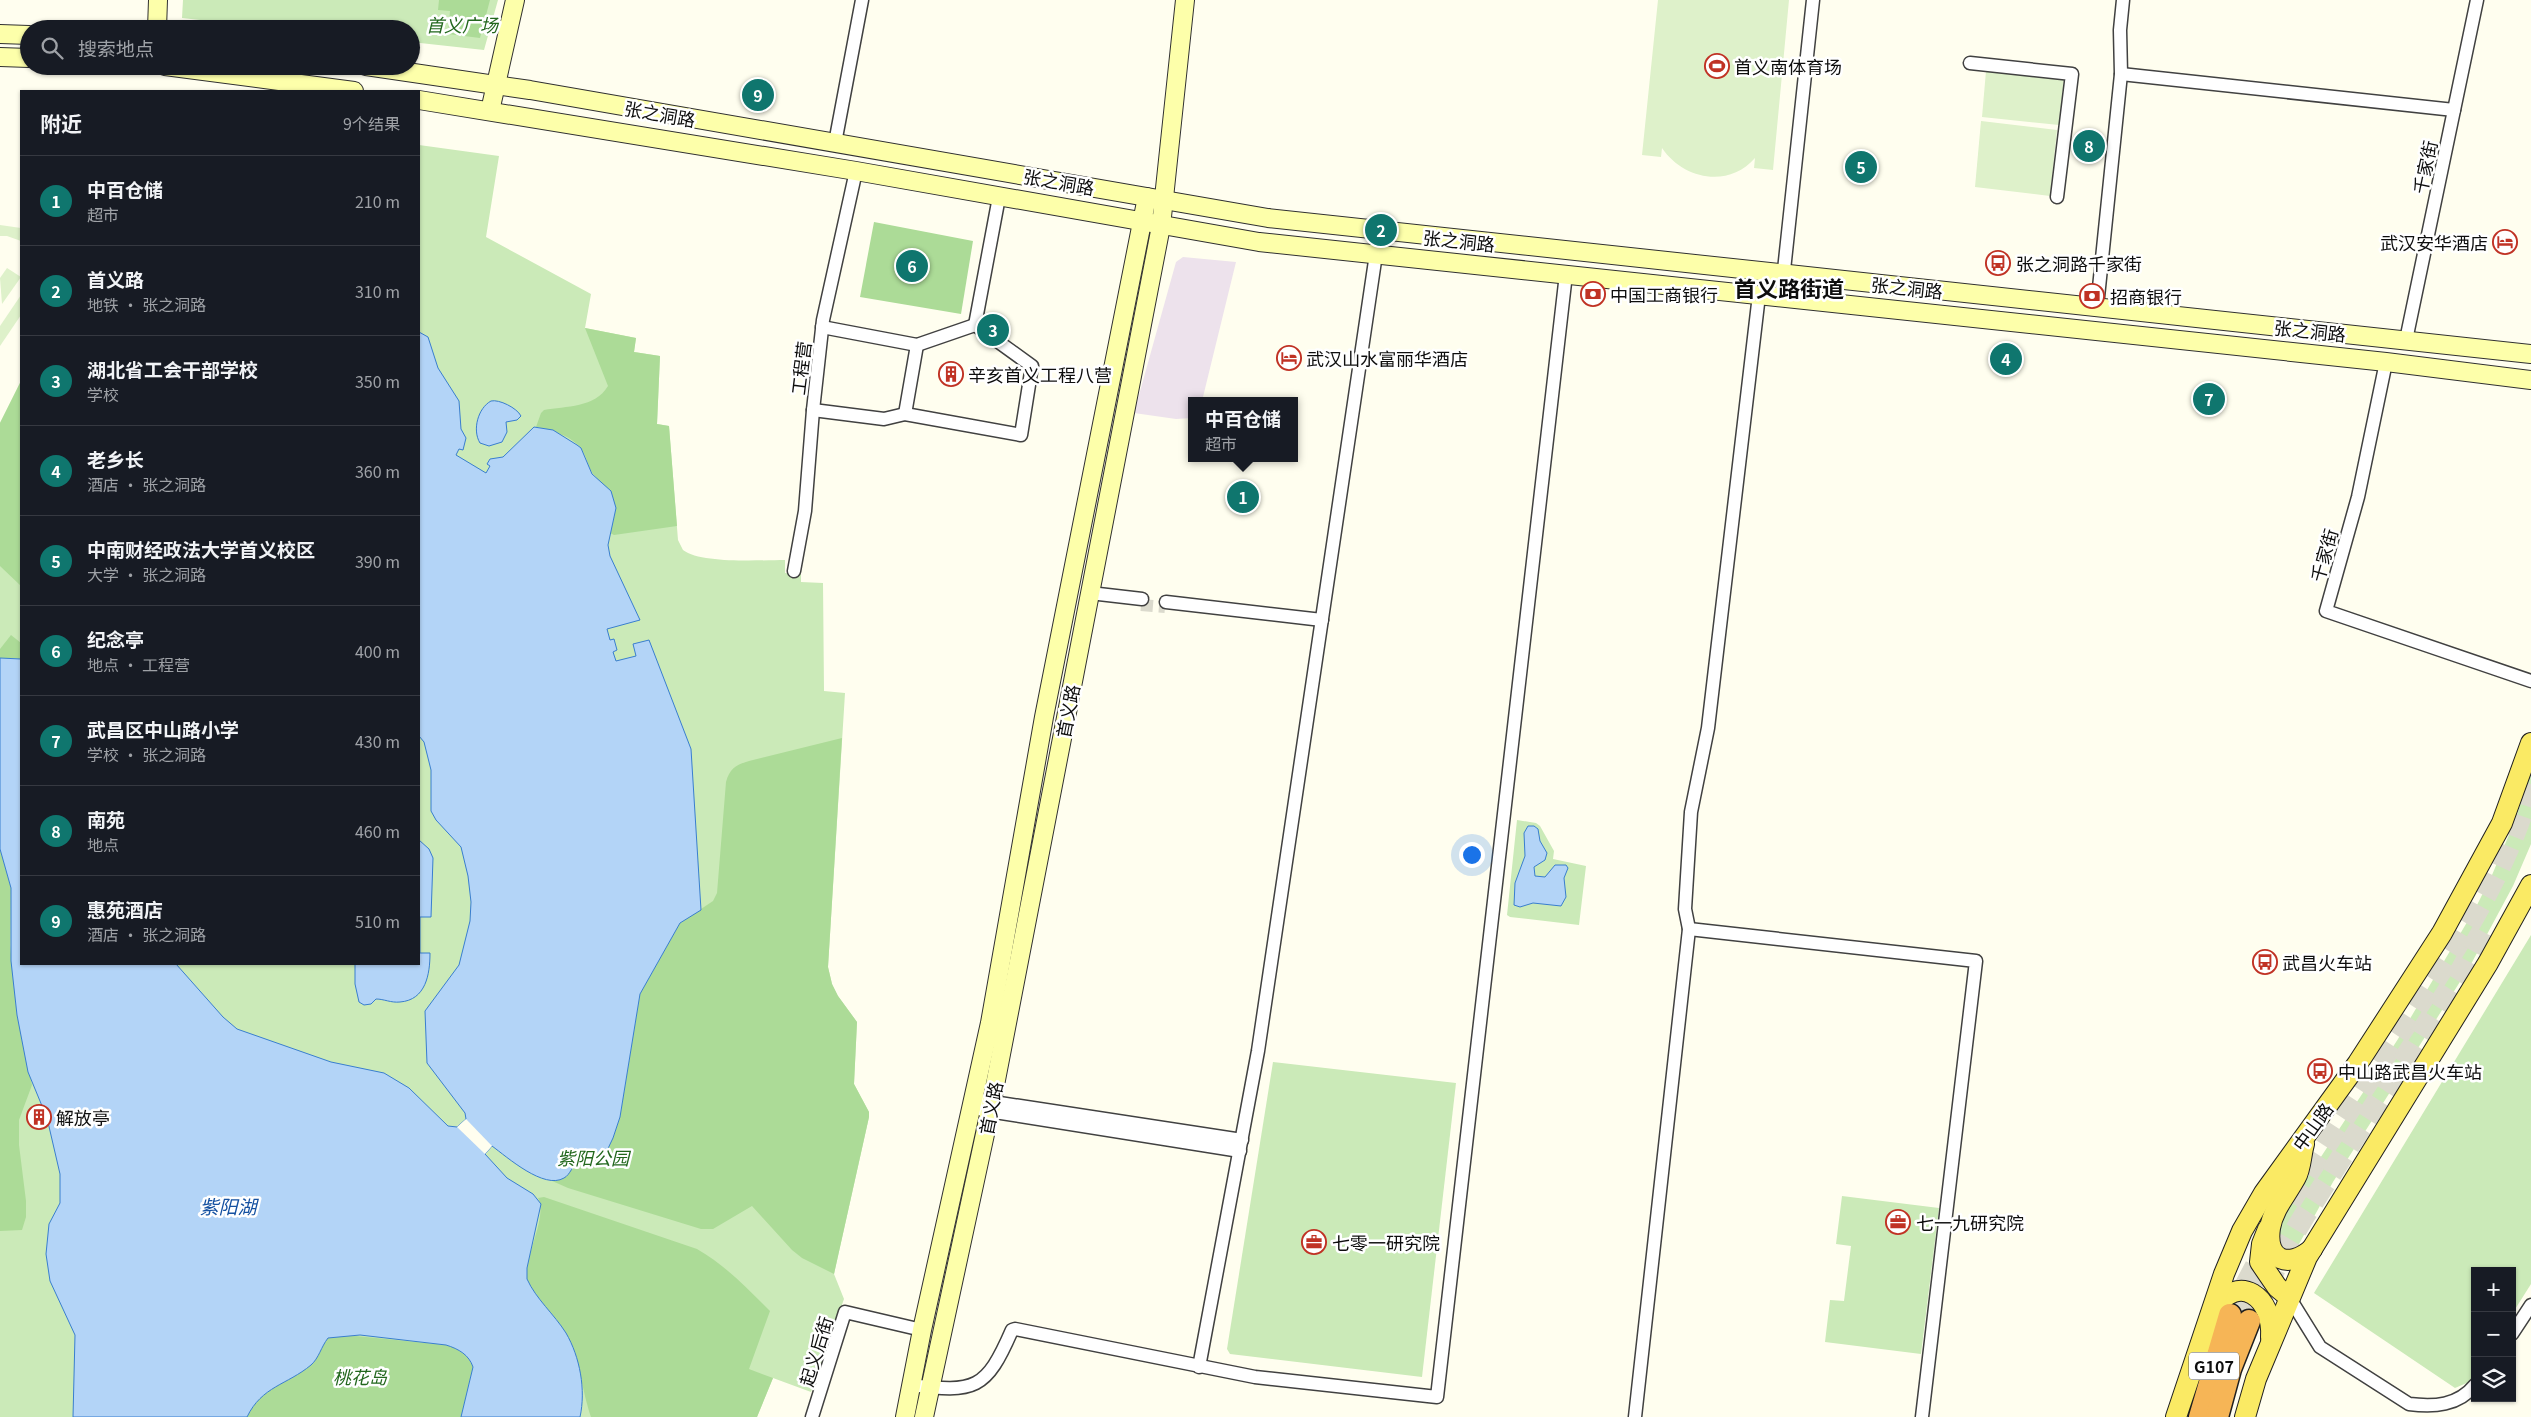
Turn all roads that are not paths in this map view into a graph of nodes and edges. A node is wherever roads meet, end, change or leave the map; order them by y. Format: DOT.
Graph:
graph roads {
  1 [pos="146,0"];
  2 [pos="158,0"];
  3 [pos="515,0"];
  4 [pos="862,0"];
  5 [pos="1185,0"];
  6 [pos="1813,0"];
  7 [pos="2123,0"];
  8 [pos="2477,0"];
  9 [pos="145,20"];
  10 [pos="157,20"];
  11 [pos="0,34"];
  12 [pos="20,35"];
  13 [pos="0,58"];
  14 [pos="20,58"];
  15 [pos="1970,64"];
  16 [pos="420,74"];
  17 [pos="2122,74"];
  18 [pos="233,75"];
  19 [pos="494,85"];
  20 [pos="346,90"];
  21 [pos="420,100"];
  22 [pos="2454,110"];
  23 [pos="490,111"];
  24 [pos="835,143"];
  25 [pos="856,171"];
  26 [pos="1000,197"];
  27 [pos="1147,197"];
  28 [pos="2057,197"];
  29 [pos="1166,200"];
  30 [pos="1142,223"];
  31 [pos="1161,226"];
  32 [pos="1376,254"];
  33 [pos="1566,274"];
  34 [pos="1784,274"];
  35 [pos="1759,295"];
  36 [pos="1781,298"];
  37 [pos="2097,307"];
  38 [pos="975,325"];
  39 [pos="822,327"];
  40 [pos="2406,340"];
  41 [pos="917,345"];
  42 [pos="2531,354"];
  43 [pos="2386,362"];
  44 [pos="2531,380"];
  45 [pos="813,410"];
  46 [pos="904,414"];
  47 [pos="794,571"];
  48 [pos="1090,596"];
  49 [pos="1141,602"];
  50 [pos="1165,605"];
  51 [pos="1322,622"];
  52 [pos="2531,681"];
  53 [pos="2531,743"];
  54 [pos="2531,885"];
  55 [pos="1689,929"];
  56 [pos="982,1105"];
  57 [pos="2306,1135"];
  58 [pos="1241,1145"];
  59 [pos="2273,1217"];
  60 [pos="2312,1249"];
  61 [pos="2289,1297"];
  62 [pos="2531,1306"];
  63 [pos="2230,1317"];
  64 [pos="2516,1328"];
  65 [pos="922,1330"];
  66 [pos="2270,1342"];
  67 [pos="1199,1366"];
  68 [pos="911,1385"];
  69 [pos="931,1387"];
  70 [pos="2471,1390"];
  71 [pos="812,1417"];
  72 [pos="905,1417"];
  73 [pos="924,1417"];
  74 [pos="1635,1417"];
  75 [pos="1922,1417"];
  76 [pos="2176,1417"];
  77 [pos="2200,1417"];
  78 [pos="2217,1417"];
  79 [pos="2245,1417"];
  1 -- 9 [label="main road"];
  2 -- 10 [label="main road"];
  3 -- 19 [label="main road"];
  4 -- 24 [label="street"];
  5 -- 29 [label="main road, 首义路"];
  6 -- 34 [label="street"];
  7 -- 17 [label="street"];
  8 -- 22 [label="street, 千家街"];
  11 -- 12 [label="main road"];
  13 -- 14 [label="main road"];
  15 -- 28 [label="street"];
  16 -- 19 [label="main road, 张之洞路"];
  17 -- 22 [label="street"];
  17 -- 37 [label="street"];
  18 -- 20 [label="main road"];
  19 -- 23 [label="main road"];
  19 -- 24 [label="main road, 张之洞路"];
  21 -- 23 [label="main road, 张之洞路"];
  22 -- 40 [label="street, 千家街"];
  23 -- 25 [label="main road, 张之洞路"];
  24 -- 27 [label="main road, 张之洞路"];
  25 -- 26 [label="main road, 张之洞路"];
  25 -- 39 [label="street, 工程营"];
  26 -- 30 [label="main road, 张之洞路"];
  26 -- 38 [label="street"];
  27 -- 29 [label="main road, 张之洞路"];
  27 -- 30 [label="main road, 首义路"];
  29 -- 31 [label="main road, 首义路"];
  29 -- 34 [label="main road, 张之洞路"];
  30 -- 31 [label="main road, 张之洞路"];
  30 -- 56 [label="main road, 首义路"];
  31 -- 32 [label="main road, 张之洞路"];
  31 -- 48 [label="main road, 首义路"];
  32 -- 33 [label="main road, 张之洞路"];
  32 -- 51 [label="street"];
  33 -- 35 [label="main road, 张之洞路"];
  33 -- 67 [label="street"];
  34 -- 36 [label="street"];
  34 -- 37 [label="main road, 张之洞路"];
  35 -- 36 [label="main road, 张之洞路"];
  35 -- 55 [label="street"];
  36 -- 43 [label="main road, 张之洞路"];
  37 -- 40 [label="main road, 张之洞路"];
  38 -- 41 [label="street"];
  38 -- 46 [label="street"];
  39 -- 41 [label="street"];
  39 -- 45 [label="street, 工程营"];
  40 -- 42 [label="main road, 张之洞路"];
  41 -- 46 [label="street"];
  43 -- 44 [label="main road, 张之洞路"];
  43 -- 52 [label="street, 千家街"];
  45 -- 46 [label="street"];
  45 -- 47 [label="street, 工程营"];
  48 -- 49 [label="street"];
  48 -- 56 [label="main road, 首义路"];
  50 -- 51 [label="street"];
  51 -- 58 [label="street"];
  53 -- 57 [label="main road, 中山路"];
  54 -- 60 [label="main road"];
  55 -- 74 [label="street"];
  55 -- 75 [label="street"];
  56 -- 58 [label="street"];
  56 -- 65 [label="main road, 首义路"];
  56 -- 69 [label="main road, 首义路"];
  57 -- 59 [label="main road"];
  57 -- 63 [label="main road, 中山路"];
  58 -- 67 [label="street"];
  59 -- 60 [label="main road"];
  59 -- 61 [label="main road"];
  60 -- 61 [label="main road"];
  61 -- 66 [label="main road"];
  61 -- 70 [label="street"];
  62 -- 64 [label="street"];
  63 -- 66 [label="main road"];
  63 -- 76 [label="main road, 中山路"];
  63 -- 77 [label="highway, G107"];
  63 -- 78 [label="highway, G107"];
  65 -- 68 [label="main road, 首义路"];
  65 -- 71 [label="street, 起义后街"];
  66 -- 79 [label="main road"];
  67 -- 69 [label="street"];
  68 -- 69 [label="street"];
  68 -- 72 [label="main road, 首义路"];
  69 -- 73 [label="main road, 首义路"];
}
